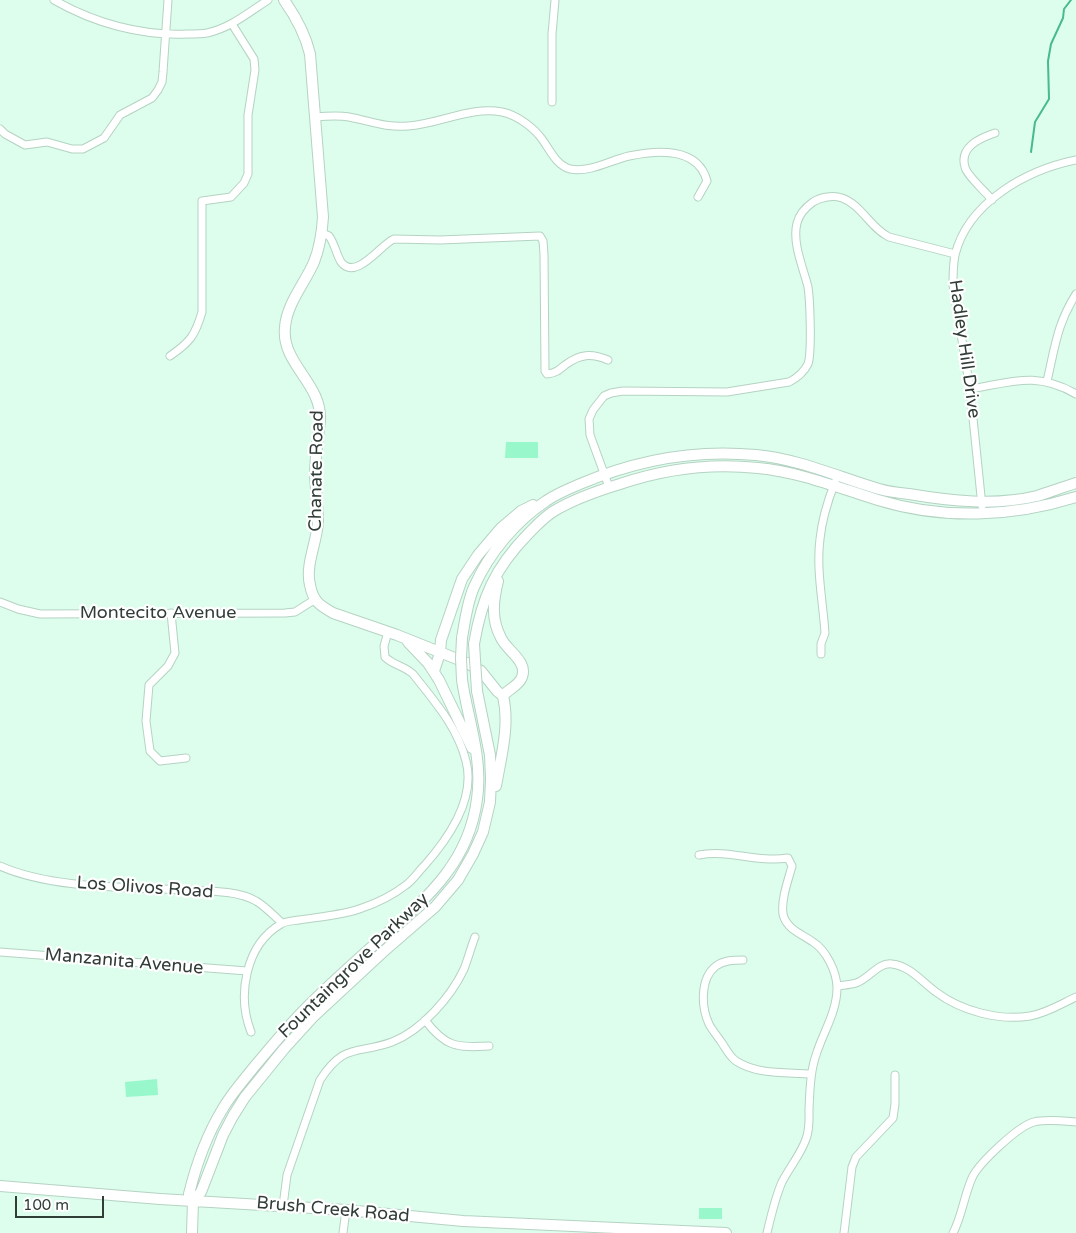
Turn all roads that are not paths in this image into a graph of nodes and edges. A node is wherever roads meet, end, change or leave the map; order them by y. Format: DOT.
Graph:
graph roads {
  1 [pos="55,0"];
  2 [pos="168,0"];
  3 [pos="268,0"];
  4 [pos="284,0"];
  5 [pos="555,0"];
  6 [pos="232,24"];
  7 [pos="166,35"];
  8 [pos="552,102"];
  9 [pos="315,117"];
  10 [pos="0,129"];
  11 [pos="995,133"];
  12 [pos="1076,160"];
  13 [pos="698,197"];
  14 [pos="992,200"];
  15 [pos="322,234"];
  16 [pos="956,254"];
  17 [pos="1076,294"];
  18 [pos="170,356"];
  19 [pos="608,360"];
  20 [pos="1047,381"];
  21 [pos="970,389"];
  22 [pos="1076,394"];
  23 [pos="604,474"];
  24 [pos="838,474"];
  25 [pos="1076,483"];
  26 [pos="834,485"];
  27 [pos="609,487"];
  28 [pos="1076,497"];
  29 [pos="548,499"];
  30 [pos="982,501"];
  31 [pos="982,514"];
  32 [pos="511,552"];
  33 [pos="314,600"];
  34 [pos="0,602"];
  35 [pos="172,614"];
  36 [pos="388,632"];
  37 [pos="403,638"];
  38 [pos="440,653"];
  39 [pos="821,654"];
  40 [pos="434,671"];
  41 [pos="503,696"];
  42 [pos="186,758"];
  43 [pos="479,778"];
  44 [pos="486,820"];
  45 [pos="699,855"];
  46 [pos="0,866"];
  47 [pos="282,923"];
  48 [pos="475,936"];
  49 [pos="0,952"];
  50 [pos="742,960"];
  51 [pos="247,972"];
  52 [pos="837,986"];
  53 [pos="1076,997"];
  54 [pos="425,1020"];
  55 [pos="251,1032"];
  56 [pos="489,1046"];
  57 [pos="812,1074"];
  58 [pos="895,1074"];
  59 [pos="1076,1122"];
  60 [pos="0,1186"];
  61 [pos="193,1200"];
  62 [pos="283,1206"];
  63 [pos="346,1210"];
  64 [pos="664,1231"];
  65 [pos="192,1233"];
  66 [pos="343,1233"];
  67 [pos="726,1233"];
  68 [pos="767,1233"];
  69 [pos="844,1233"];
  70 [pos="953,1233"];
  1 -- 7 [label="street"];
  2 -- 7 [label="street"];
  3 -- 6 [label="street"];
  4 -- 9 [label="main road, Chanate Road"];
  5 -- 8 [label="street"];
  6 -- 7 [label="street"];
  6 -- 18 [label="street"];
  7 -- 10 [label="street"];
  9 -- 13 [label="street"];
  9 -- 15 [label="main road, Chanate Road"];
  11 -- 14 [label="street"];
  12 -- 14 [label="street, Hadley Hill Drive"];
  14 -- 16 [label="street, Hadley Hill Drive"];
  15 -- 19 [label="street"];
  15 -- 33 [label="main road, Chanate Road"];
  16 -- 21 [label="street, Hadley Hill Drive"];
  16 -- 23 [label="street"];
  17 -- 20 [label="street"];
  20 -- 21 [label="street"];
  20 -- 22 [label="street"];
  21 -- 30 [label="street, Hadley Hill Drive"];
  23 -- 24 [label="main road, Fountaingrove Parkway"];
  23 -- 27 [label="street"];
  23 -- 29 [label="main road, Fountaingrove Parkway"];
  24 -- 26 [label="street"];
  24 -- 30 [label="main road, Fountaingrove Parkway"];
  25 -- 30 [label="main road, Fountaingrove Parkway"];
  26 -- 27 [label="main road, Fountaingrove Parkway"];
  26 -- 31 [label="main road, Fountaingrove Parkway"];
  26 -- 39 [label="street"];
  27 -- 32 [label="main road, Fountaingrove Parkway"];
  28 -- 31 [label="main road, Fountaingrove Parkway"];
  29 -- 38 [label="main road"];
  29 -- 43 [label="main road, Fountaingrove Parkway, bridge"];
  30 -- 31 [label="street, Hadley Hill Drive"];
  32 -- 41 [label="main road"];
  32 -- 44 [label="main road, Fountaingrove Parkway, bridge"];
  33 -- 35 [label="street, Montecito Avenue"];
  33 -- 36 [label="main road"];
  34 -- 35 [label="street, Montecito Avenue"];
  35 -- 42 [label="street"];
  36 -- 37 [label="main road"];
  36 -- 47 [label="street"];
  37 -- 38 [label="main road"];
  37 -- 40 [label="main road"];
  38 -- 40 [label="main road"];
  38 -- 41 [label="main road"];
  40 -- 43 [label="main road"];
  41 -- 44 [label="main road"];
  43 -- 61 [label="main road, Fountaingrove Parkway"];
  44 -- 61 [label="main road, Fountaingrove Parkway"];
  45 -- 52 [label="street"];
  46 -- 47 [label="street, Los Olivos Road"];
  47 -- 51 [label="street"];
  48 -- 54 [label="street"];
  49 -- 51 [label="street, Manzanita Avenue"];
  50 -- 57 [label="street"];
  51 -- 55 [label="street"];
  52 -- 53 [label="street"];
  52 -- 57 [label="street"];
  54 -- 56 [label="street"];
  54 -- 62 [label="street"];
  57 -- 68 [label="street"];
  58 -- 69 [label="street"];
  59 -- 70 [label="street"];
  60 -- 61 [label="main road, Brush Creek Road"];
  61 -- 62 [label="main road, Brush Creek Road"];
  61 -- 65 [label="main road"];
  62 -- 63 [label="main road, Brush Creek Road"];
  63 -- 64 [label="main road, Brush Creek Road"];
  63 -- 66 [label="street"];
  64 -- 67 [label="main road, Brush Creek Road"];
}
